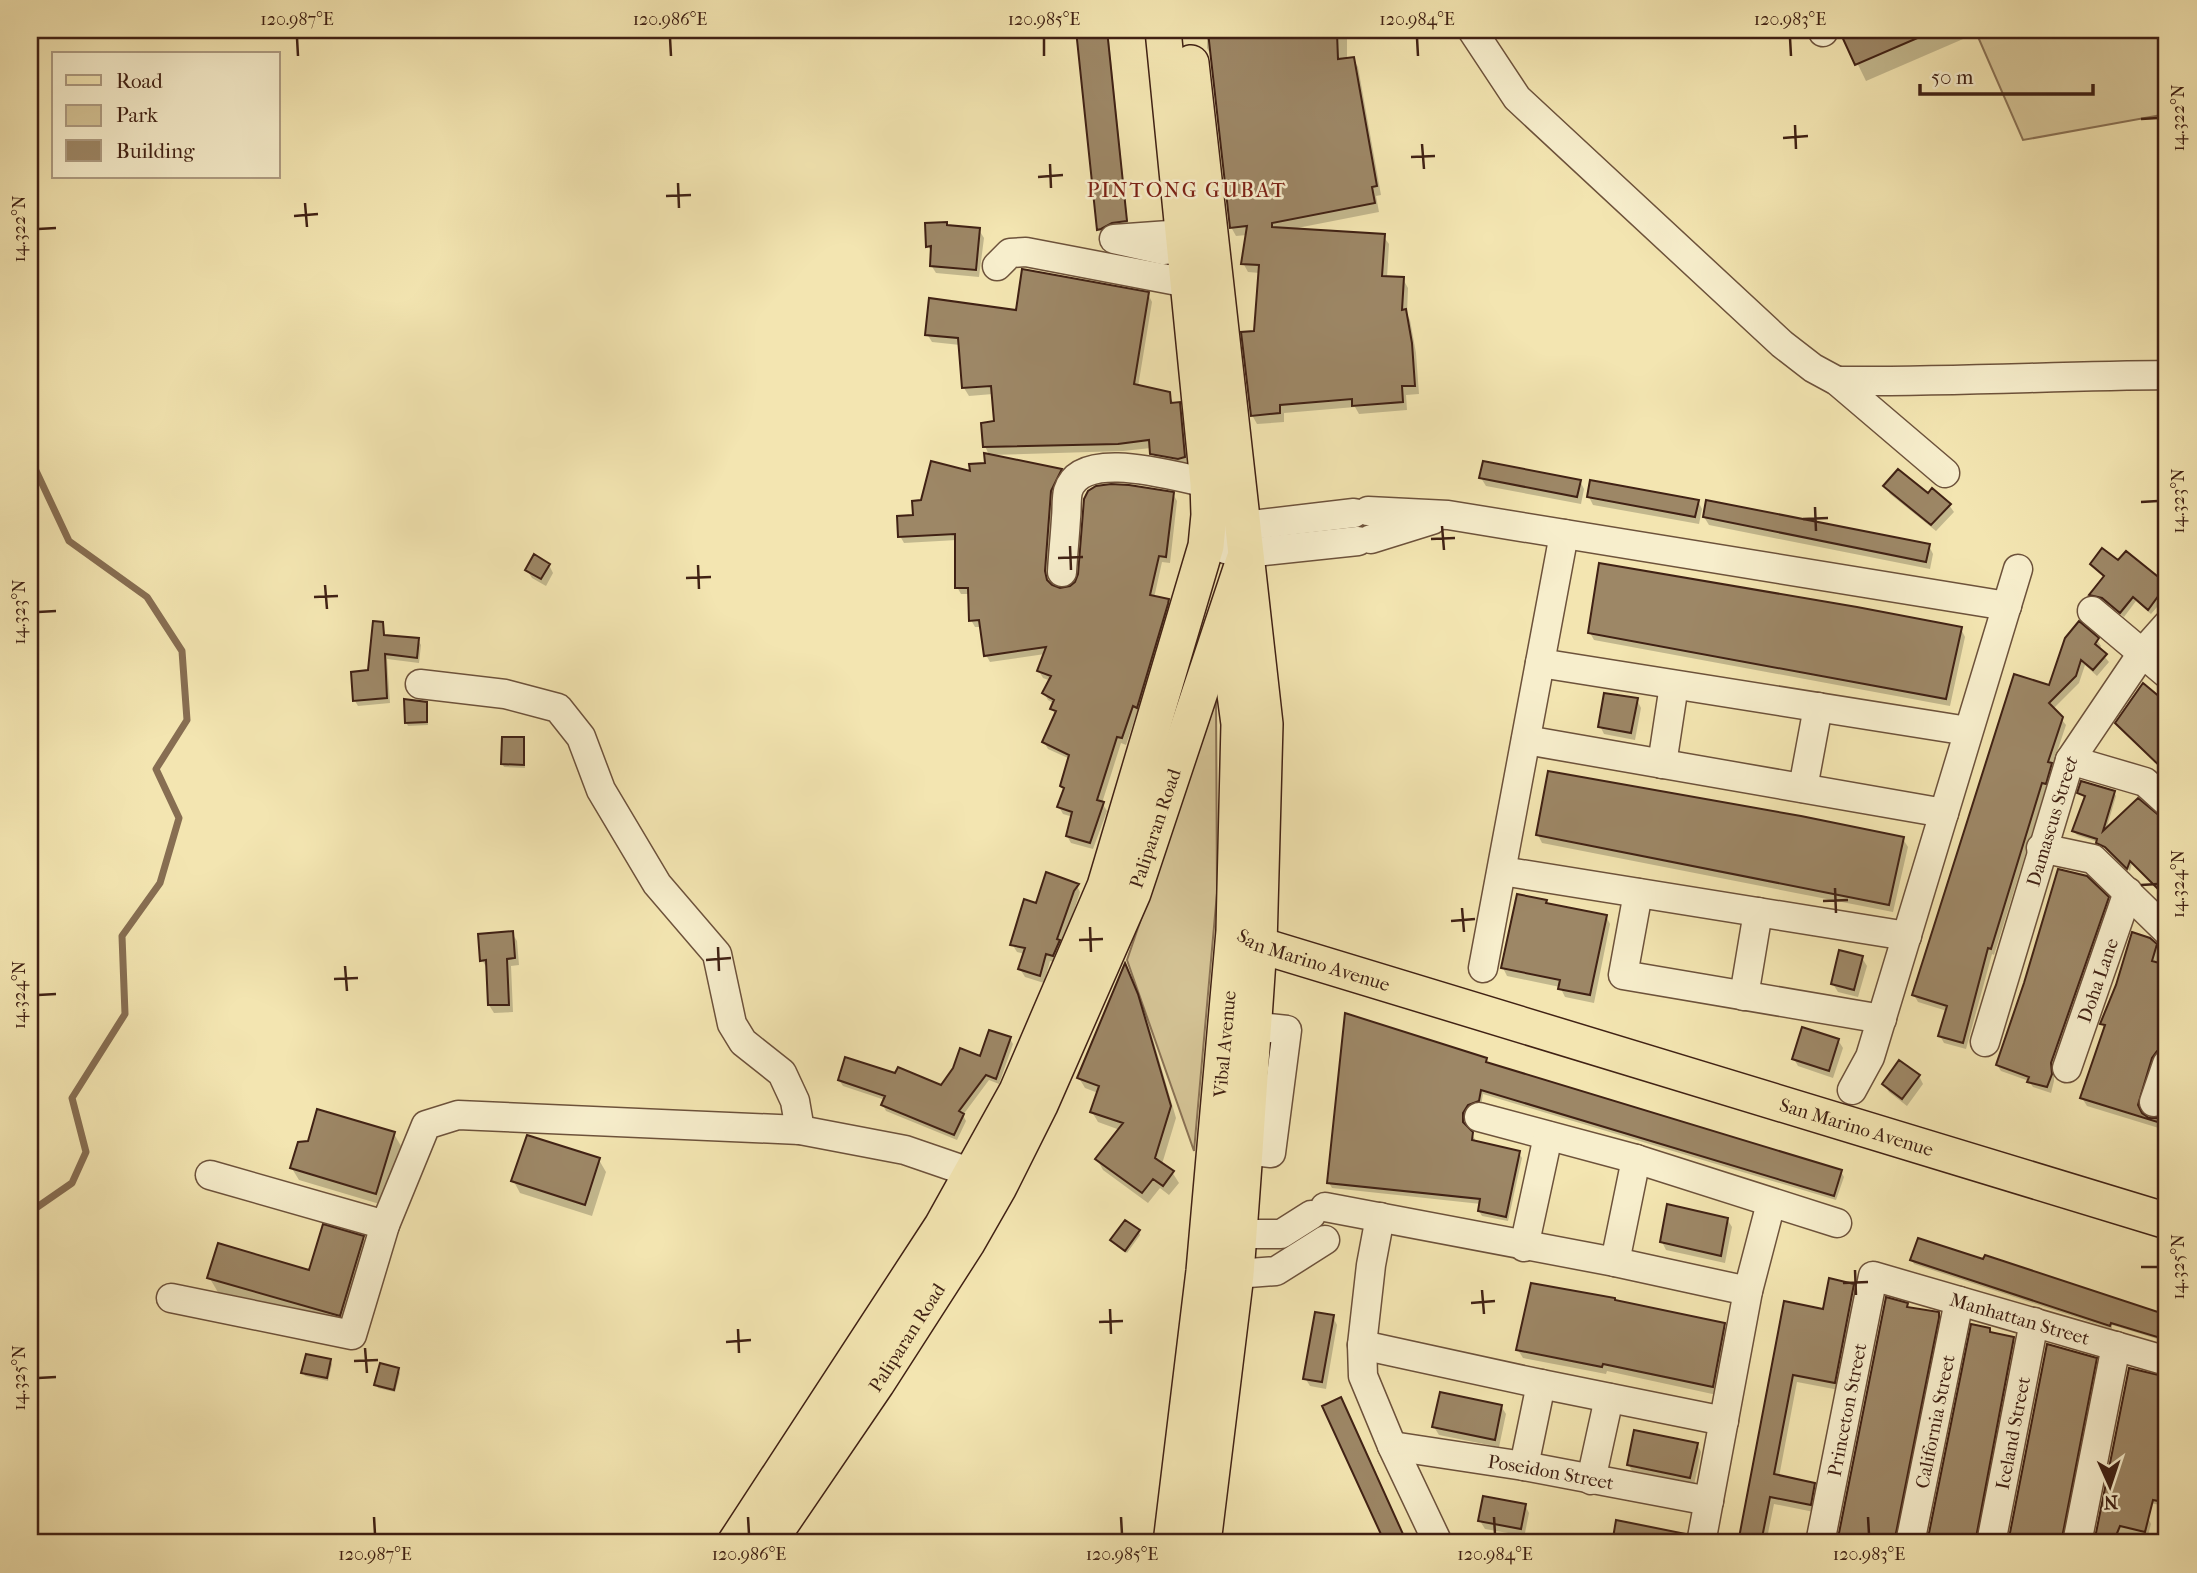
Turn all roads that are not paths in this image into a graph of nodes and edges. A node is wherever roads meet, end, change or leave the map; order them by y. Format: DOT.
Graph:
graph roads {
  1 [pos="1163,30"];
  2 [pos="1187,30"];
  3 [pos="1472,30"];
  4 [pos="997,266"];
  5 [pos="1188,283"];
  6 [pos="2167,374"];
  7 [pos="1837,380"];
  8 [pos="1945,472"];
  9 [pos="1208,483"];
  10 [pos="1448,515"];
  11 [pos="1564,534"];
  12 [pos="1245,540"];
  13 [pos="1206,546"];
  14 [pos="2018,569"];
  15 [pos="1062,572"];
  16 [pos="2007,606"];
  17 [pos="2092,611"];
  18 [pos="1224,614"];
  19 [pos="2167,625"];
  20 [pos="2143,652"];
  21 [pos="1540,663"];
  22 [pos="2167,674"];
  23 [pos="420,684"];
  24 [pos="1674,685"];
  25 [pos="1818,707"];
  26 [pos="1968,731"];
  27 [pos="1526,740"];
  28 [pos="2070,760"];
  29 [pos="1662,764"];
  30 [pos="1802,788"];
  31 [pos="2167,802"];
  32 [pos="1944,813"];
  33 [pos="2041,848"];
  34 [pos="1502,871"];
  35 [pos="1638,892"];
  36 [pos="2128,892"];
  37 [pos="1758,912"];
  38 [pos="2167,931"];
  39 [pos="1251,935"];
  40 [pos="1907,936"];
  41 [pos="1483,968"];
  42 [pos="1744,996"];
  43 [pos="1881,1019"];
  44 [pos="1985,1042"];
  45 [pos="2167,1064"];
  46 [pos="2067,1068"];
  47 [pos="1852,1090"];
  48 [pos="2154,1102"];
  49 [pos="1479,1117"];
  50 [pos="800,1130"];
  51 [pos="1548,1136"];
  52 [pos="1636,1160"];
  53 [pos="972,1173"];
  54 [pos="210,1175"];
  55 [pos="1771,1203"];
  56 [pos="2167,1206"];
  57 [pos="1380,1217"];
  58 [pos="1229,1220"];
  59 [pos="2167,1222"];
  60 [pos="1837,1223"];
  61 [pos="385,1225"];
  62 [pos="1524,1247"];
  63 [pos="1615,1262"];
  64 [pos="1236,1273"];
  65 [pos="1873,1276"];
  66 [pos="1748,1292"];
  67 [pos="171,1298"];
  68 [pos="1959,1301"];
  69 [pos="2034,1322"];
  70 [pos="1362,1345"];
  71 [pos="2116,1346"];
  72 [pos="2167,1361"];
  73 [pos="1541,1384"];
  74 [pos="1609,1398"];
  75 [pos="1724,1421"];
  76 [pos="1392,1446"];
  77 [pos="1524,1466"];
  78 [pos="1591,1480"];
  79 [pos="1709,1501"];
  80 [pos="735,1543"];
  81 [pos="768,1543"];
  82 [pos="1171,1543"];
  83 [pos="1203,1543"];
  84 [pos="1438,1543"];
  85 [pos="1701,1543"];
  86 [pos="1821,1543"];
  87 [pos="1910,1543"];
  88 [pos="1991,1543"];
  89 [pos="2077,1543"];
  1 -- 5 [label="main road, Paliparan Road"];
  2 -- 12 [label="main road, Paliparan Road"];
  3 -- 7 [label="street"];
  4 -- 5 [label="street"];
  5 -- 9 [label="main road, Paliparan Road"];
  6 -- 7 [label="street"];
  7 -- 8 [label="street"];
  9 -- 13 [label="main road, Paliparan Road"];
  9 -- 15 [label="street"];
  10 -- 11 [label="street"];
  10 -- 12 [label="street"];
  10 -- 12 [label="street"];
  11 -- 16 [label="street"];
  11 -- 21 [label="street"];
  12 -- 13 [label="street"];
  12 -- 18 [label="main road, Paliparan Road"];
  12 -- 39 [label="main road, Vibal Avenue"];
  13 -- 18 [label="main road, Vibal Avenue"];
  13 -- 53 [label="main road, Paliparan Road"];
  14 -- 16 [label="street"];
  16 -- 26 [label="street"];
  17 -- 20 [label="street"];
  18 -- 39 [label="main road, Vibal Avenue"];
  18 -- 81 [label="main road, Paliparan Road"];
  19 -- 20 [label="street, Damascus Street"];
  20 -- 22 [label="street"];
  20 -- 28 [label="street, Damascus Street"];
  21 -- 24 [label="street"];
  21 -- 27 [label="street"];
  23 -- 50 [label="street"];
  24 -- 25 [label="street"];
  24 -- 29 [label="street"];
  25 -- 26 [label="street"];
  25 -- 30 [label="street"];
  26 -- 32 [label="street"];
  27 -- 29 [label="street"];
  27 -- 34 [label="street"];
  28 -- 31 [label="street"];
  28 -- 33 [label="street, Damascus Street"];
  29 -- 30 [label="street"];
  30 -- 32 [label="street"];
  32 -- 40 [label="street"];
  33 -- 36 [label="street"];
  33 -- 44 [label="street, Damascus Street"];
  34 -- 35 [label="street"];
  34 -- 41 [label="street"];
  35 -- 37 [label="street"];
  35 -- 42 [label="street"];
  36 -- 38 [label="street"];
  36 -- 46 [label="street, Doha Lane"];
  37 -- 40 [label="street"];
  37 -- 42 [label="street"];
  39 -- 56 [label="main road, San Marino Avenue"];
  39 -- 58 [label="main road, Vibal Avenue"];
  39 -- 58 [label="main road, Vibal Avenue"];
  39 -- 59 [label="main road, San Marino Avenue"];
  40 -- 43 [label="street"];
  42 -- 43 [label="street"];
  43 -- 47 [label="street"];
  45 -- 48 [label="street"];
  49 -- 51 [label="street"];
  50 -- 53 [label="street"];
  50 -- 61 [label="street"];
  51 -- 52 [label="street"];
  51 -- 62 [label="street"];
  52 -- 55 [label="street"];
  52 -- 63 [label="street"];
  53 -- 80 [label="main road, Paliparan Road"];
  54 -- 61 [label="street"];
  55 -- 60 [label="street"];
  55 -- 66 [label="street"];
  57 -- 58 [label="street"];
  57 -- 62 [label="street"];
  57 -- 64 [label="street"];
  57 -- 70 [label="street"];
  58 -- 64 [label="main road, Vibal Avenue"];
  58 -- 82 [label="main road, Vibal Avenue"];
  61 -- 67 [label="street"];
  62 -- 63 [label="street"];
  63 -- 66 [label="street"];
  64 -- 83 [label="main road, Vibal Avenue"];
  65 -- 68 [label="street, Manhattan Street"];
  65 -- 86 [label="street, Princeton Street"];
  66 -- 75 [label="street"];
  68 -- 69 [label="street, Manhattan Street"];
  68 -- 87 [label="street, California Street"];
  69 -- 71 [label="street, Manhattan Street"];
  69 -- 88 [label="street, Iceland Street"];
  70 -- 73 [label="street"];
  70 -- 76 [label="street"];
  71 -- 72 [label="street, Manhattan Street"];
  71 -- 89 [label="street"];
  73 -- 74 [label="street"];
  73 -- 77 [label="street"];
  74 -- 75 [label="street"];
  74 -- 78 [label="street"];
  75 -- 79 [label="street"];
  76 -- 77 [label="street, Poseidon Street"];
  76 -- 84 [label="street"];
  77 -- 78 [label="street, Poseidon Street"];
  78 -- 79 [label="street, Poseidon Street"];
  79 -- 85 [label="street"];
}
